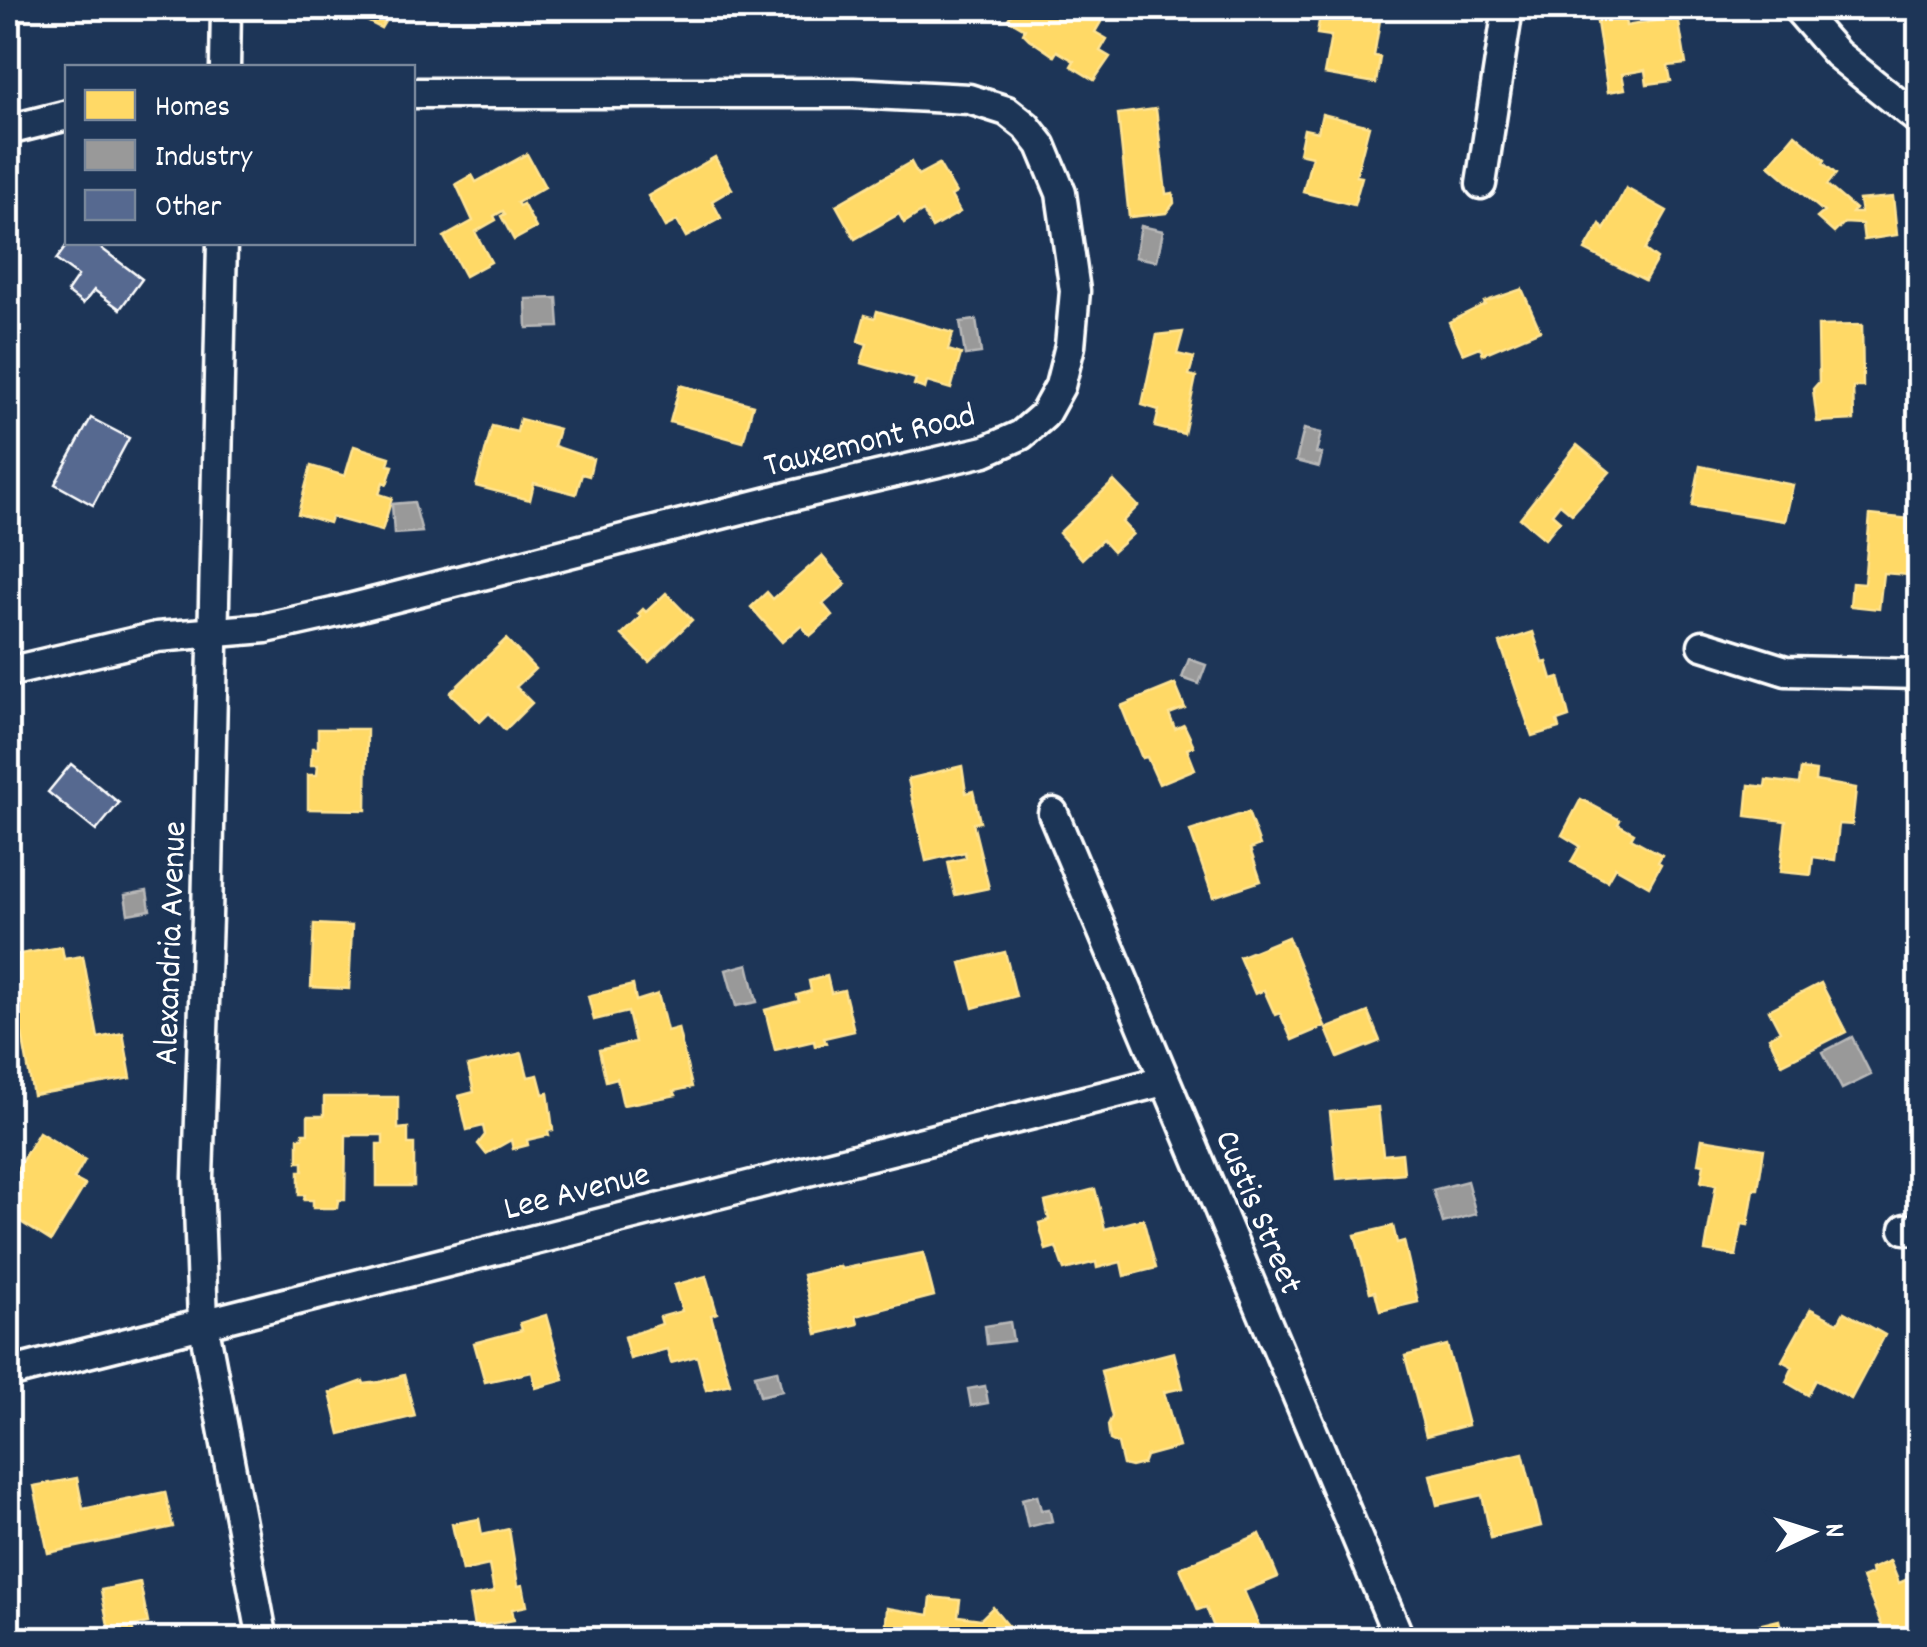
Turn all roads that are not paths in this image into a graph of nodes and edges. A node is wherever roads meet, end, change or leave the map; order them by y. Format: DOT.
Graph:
graph roads {
  1 [pos="226,8"];
  2 [pos="1508,8"];
  3 [pos="1797,8"];
  4 [pos="225,65"];
  5 [pos="415,93"];
  6 [pos="65,116"];
  7 [pos="1920,121"];
  8 [pos="8,130"];
  9 [pos="1481,184"];
  10 [pos="222,245"];
  11 [pos="214,634"];
  12 [pos="1703,645"];
  13 [pos="8,672"];
  14 [pos="1920,674"];
  15 [pos="1053,813"];
  16 [pos="1164,1081"];
  17 [pos="202,1322"];
  18 [pos="8,1372"];
  19 [pos="263,1640"];
  20 [pos="1400,1640"];
  1 -- 4 [label="street"];
  2 -- 9 [label="street"];
  3 -- 7 [label="street"];
  5 -- 11 [label="street, Tauxemont Road"];
  6 -- 8 [label="street"];
  10 -- 11 [label="street, Alexandria Avenue"];
  11 -- 13 [label="street, Tauxemont Road"];
  11 -- 17 [label="street, Alexandria Avenue"];
  12 -- 14 [label="street"];
  15 -- 16 [label="street, Custis Street"];
  16 -- 17 [label="street, Lee Avenue"];
  16 -- 20 [label="street, Custis Street"];
  17 -- 18 [label="street, Lee Avenue"];
  17 -- 19 [label="street, Alexandria Avenue"];
}
